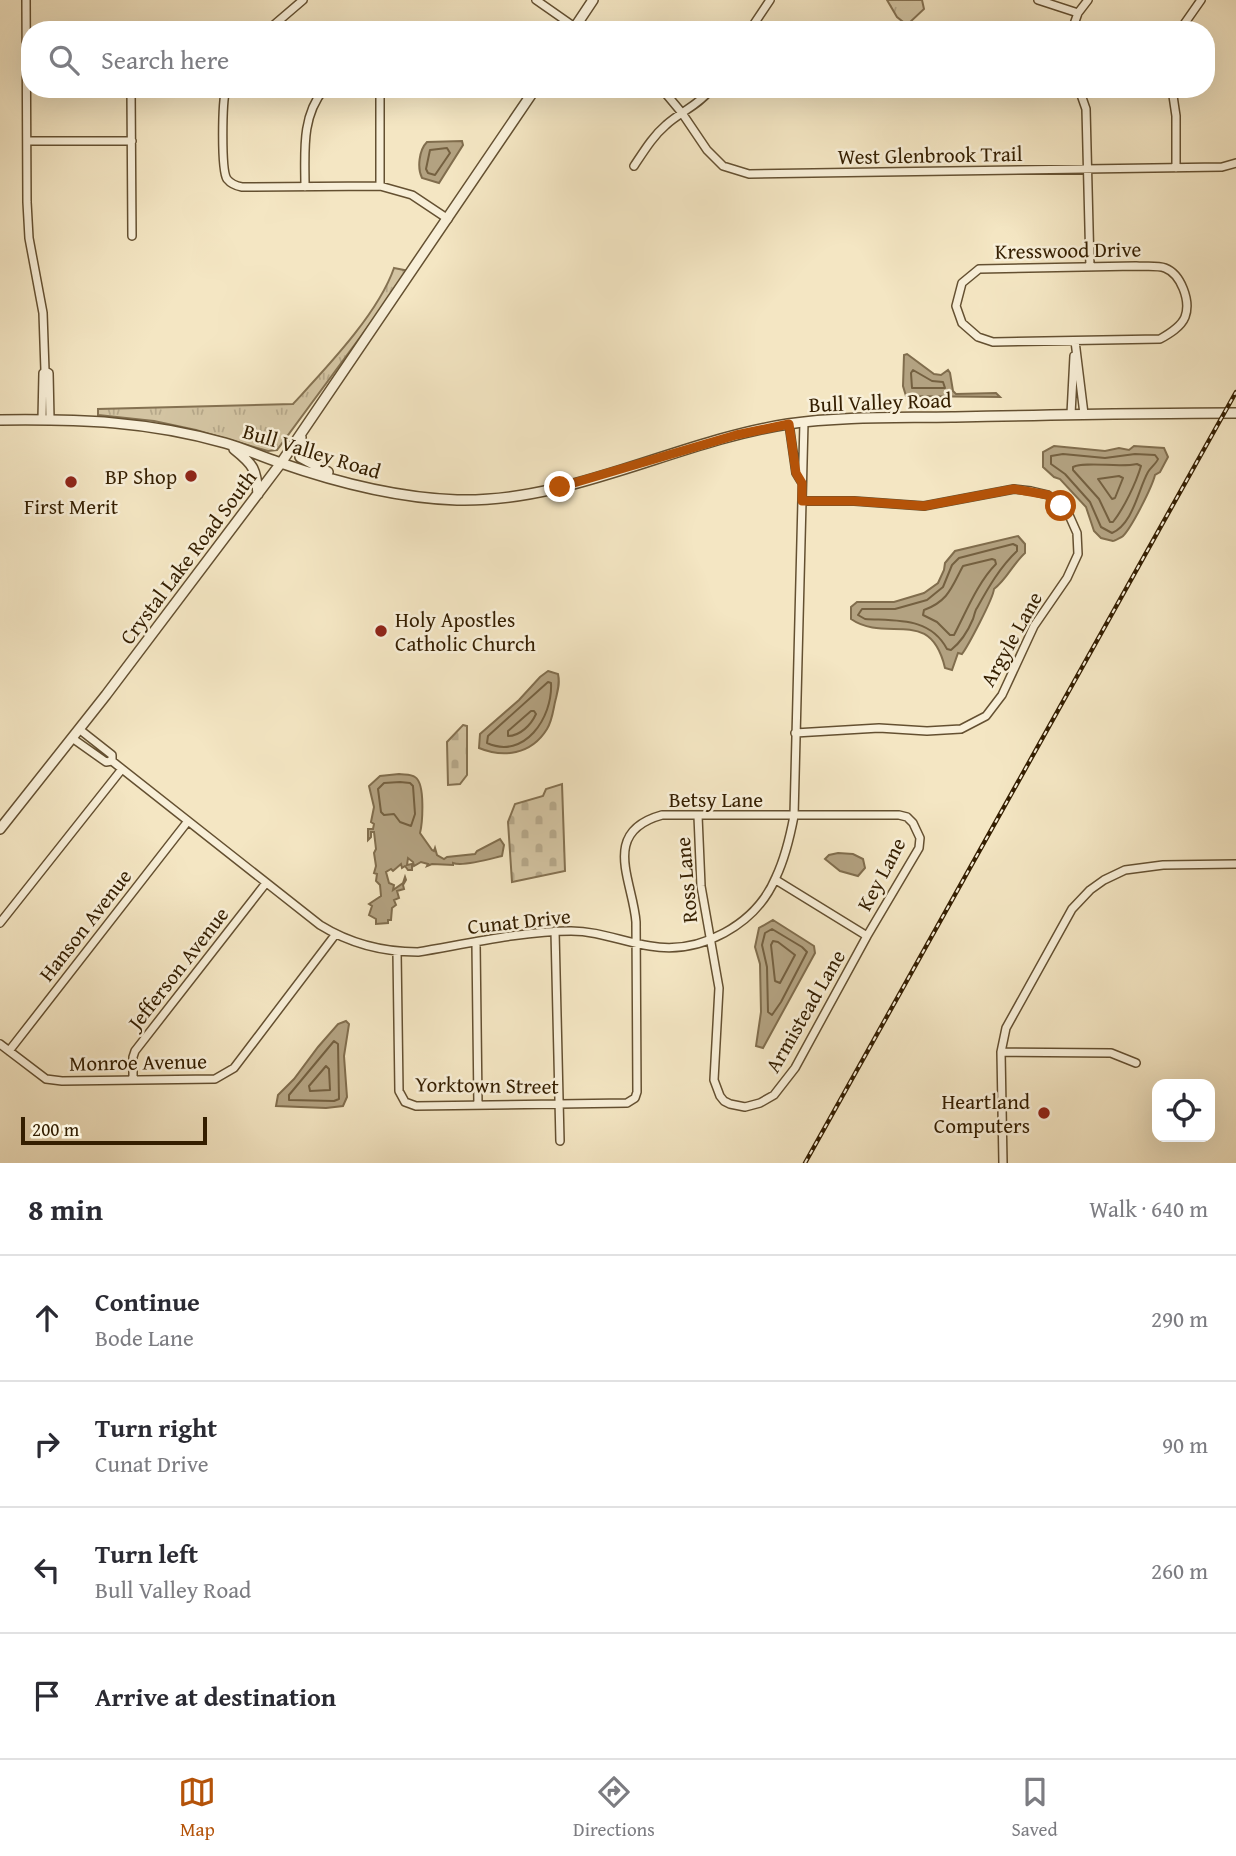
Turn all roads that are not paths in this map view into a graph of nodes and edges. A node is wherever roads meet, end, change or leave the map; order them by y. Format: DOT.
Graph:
graph roads {
  1 [pos="26,0"];
  2 [pos="303,0"];
  3 [pos="537,0"];
  4 [pos="593,0"];
  5 [pos="770,0"];
  6 [pos="1038,0"];
  7 [pos="1088,0"];
  8 [pos="1200,0"];
  9 [pos="1078,13"];
  10 [pos="26,21"];
  11 [pos="278,21"];
  12 [pos="565,21"];
  13 [pos="581,21"];
  14 [pos="756,21"];
  15 [pos="1075,21"];
  16 [pos="1186,21"];
  17 [pos="27,98"];
  18 [pos="131,98"];
  19 [pos="224,98"];
  20 [pos="319,98"];
  21 [pos="380,98"];
  22 [pos="529,98"];
  23 [pos="670,98"];
  24 [pos="704,98"];
  25 [pos="1082,98"];
  26 [pos="1173,98"];
  27 [pos="682,113"];
  28 [pos="27,141"];
  29 [pos="132,141"];
  30 [pos="1236,163"];
  31 [pos="634,166"];
  32 [pos="1176,168"];
  33 [pos="1088,170"];
  34 [pos="380,186"];
  35 [pos="305,187"];
  36 [pos="448,219"];
  37 [pos="132,236"];
  38 [pos="1090,267"];
  39 [pos="1075,341"];
  40 [pos="1236,412"];
  41 [pos="1071,414"];
  42 [pos="1084,414"];
  43 [pos="46,419"];
  44 [pos="0,420"];
  45 [pos="804,422"];
  46 [pos="789,424"];
  47 [pos="301,434"];
  48 [pos="228,444"];
  49 [pos="281,463"];
  50 [pos="802,483"];
  51 [pos="352,484"];
  52 [pos="258,494"];
  53 [pos="802,501"];
  54 [pos="79,729"];
  55 [pos="795,733"];
  56 [pos="72,738"];
  57 [pos="112,761"];
  58 [pos="122,769"];
  59 [pos="698,816"];
  60 [pos="794,816"];
  61 [pos="188,821"];
  62 [pos="0,829"];
  63 [pos="1236,864"];
  64 [pos="776,880"];
  65 [pos="266,883"];
  66 [pos="0,923"];
  67 [pos="555,931"];
  68 [pos="335,934"];
  69 [pos="867,936"];
  70 [pos="710,941"];
  71 [pos="476,943"];
  72 [pos="636,943"];
  73 [pos="397,952"];
  74 [pos="0,1044"];
  75 [pos="9,1051"];
  76 [pos="1002,1052"];
  77 [pos="1136,1063"];
  78 [pos="133,1079"];
  79 [pos="635,1098"];
  80 [pos="558,1104"];
  81 [pos="478,1105"];
  82 [pos="560,1141"];
  83 [pos="1003,1163"];
  1 -- 10 [label="street"];
  2 -- 11 [label="street"];
  3 -- 12 [label="street"];
  4 -- 13 [label="street"];
  5 -- 14 [label="street"];
  6 -- 9 [label="street"];
  7 -- 9 [label="street"];
  8 -- 16 [label="street"];
  9 -- 15 [label="street"];
  17 -- 28 [label="street"];
  18 -- 29 [label="street"];
  19 -- 35 [label="street"];
  20 -- 35 [label="street"];
  21 -- 34 [label="street"];
  22 -- 36 [label="street, Crystal Lake Road South"];
  23 -- 27 [label="street, West Glenbrook Trail"];
  24 -- 27 [label="street"];
  25 -- 33 [label="street"];
  26 -- 32 [label="street"];
  27 -- 31 [label="street"];
  27 -- 33 [label="street, West Glenbrook Trail"];
  28 -- 29 [label="street"];
  28 -- 43 [label="street"];
  29 -- 37 [label="street"];
  30 -- 32 [label="street, West Glenbrook Trail"];
  32 -- 33 [label="street, West Glenbrook Trail"];
  33 -- 38 [label="street"];
  34 -- 35 [label="street"];
  34 -- 36 [label="street"];
  36 -- 47 [label="street, Crystal Lake Road South"];
  38 -- 39 [label="street, Kresswood Drive"];
  38 -- 39 [label="street, Kresswood Drive"];
  39 -- 41 [label="street"];
  39 -- 42 [label="street"];
  40 -- 42 [label="street, Bull Valley Road"];
  41 -- 42 [label="street, Bull Valley Road"];
  41 -- 45 [label="street, Bull Valley Road"];
  43 -- 44 [label="street, Bull Valley Road"];
  43 -- 48 [label="street, Bull Valley Road"];
  45 -- 46 [label="street, Bull Valley Road"];
  45 -- 50 [label="street, Cunat Drive"];
  46 -- 50 [label="street, Cunat Drive"];
  46 -- 51 [label="street, Bull Valley Road"];
  47 -- 49 [label="street, Crystal Lake Road South"];
  47 -- 51 [label="street"];
  48 -- 49 [label="street, Bull Valley Road"];
  48 -- 52 [label="street"];
  49 -- 51 [label="street, Bull Valley Road"];
  49 -- 52 [label="street, Crystal Lake Road South"];
  50 -- 53 [label="street, Cunat Drive"];
  52 -- 54 [label="street, Crystal Lake Road South"];
  53 -- 55 [label="street, Cunat Drive"];
  53 -- 55 [label="street, Argyle Lane"];
  54 -- 56 [label="street, Crystal Lake Road South"];
  54 -- 57 [label="street, Cunat Drive"];
  55 -- 60 [label="street, Cunat Drive"];
  56 -- 57 [label="street, Cunat Drive"];
  56 -- 62 [label="street, Crystal Lake Road South"];
  57 -- 58 [label="street, Cunat Drive"];
  58 -- 61 [label="street, Cunat Drive"];
  58 -- 66 [label="street"];
  59 -- 60 [label="street, Betsy Lane"];
  59 -- 70 [label="street, Ross Lane"];
  59 -- 72 [label="street, Betsy Lane"];
  60 -- 64 [label="street, Cunat Drive"];
  60 -- 69 [label="street, Key Lane"];
  61 -- 65 [label="street, Cunat Drive"];
  61 -- 75 [label="street, Hanson Avenue"];
  63 -- 76 [label="street"];
  64 -- 69 [label="street"];
  64 -- 70 [label="street, Cunat Drive"];
  65 -- 68 [label="street, Cunat Drive"];
  65 -- 78 [label="street, Jefferson Avenue"];
  67 -- 71 [label="street, Cunat Drive"];
  67 -- 72 [label="street, Cunat Drive"];
  67 -- 80 [label="street"];
  68 -- 73 [label="street, Cunat Drive"];
  68 -- 78 [label="street, Monroe Avenue"];
  69 -- 70 [label="street, Armistead Lane"];
  70 -- 72 [label="street, Cunat Drive"];
  71 -- 73 [label="street, Cunat Drive"];
  71 -- 81 [label="street"];
  72 -- 79 [label="street, Betsy Lane"];
  73 -- 81 [label="street, Yorktown Street"];
  74 -- 75 [label="street, Monroe Avenue"];
  75 -- 78 [label="street, Monroe Avenue"];
  76 -- 77 [label="street"];
  76 -- 83 [label="street"];
  79 -- 80 [label="street, Yorktown Street"];
  80 -- 81 [label="street, Yorktown Street"];
  80 -- 82 [label="street"];
}
